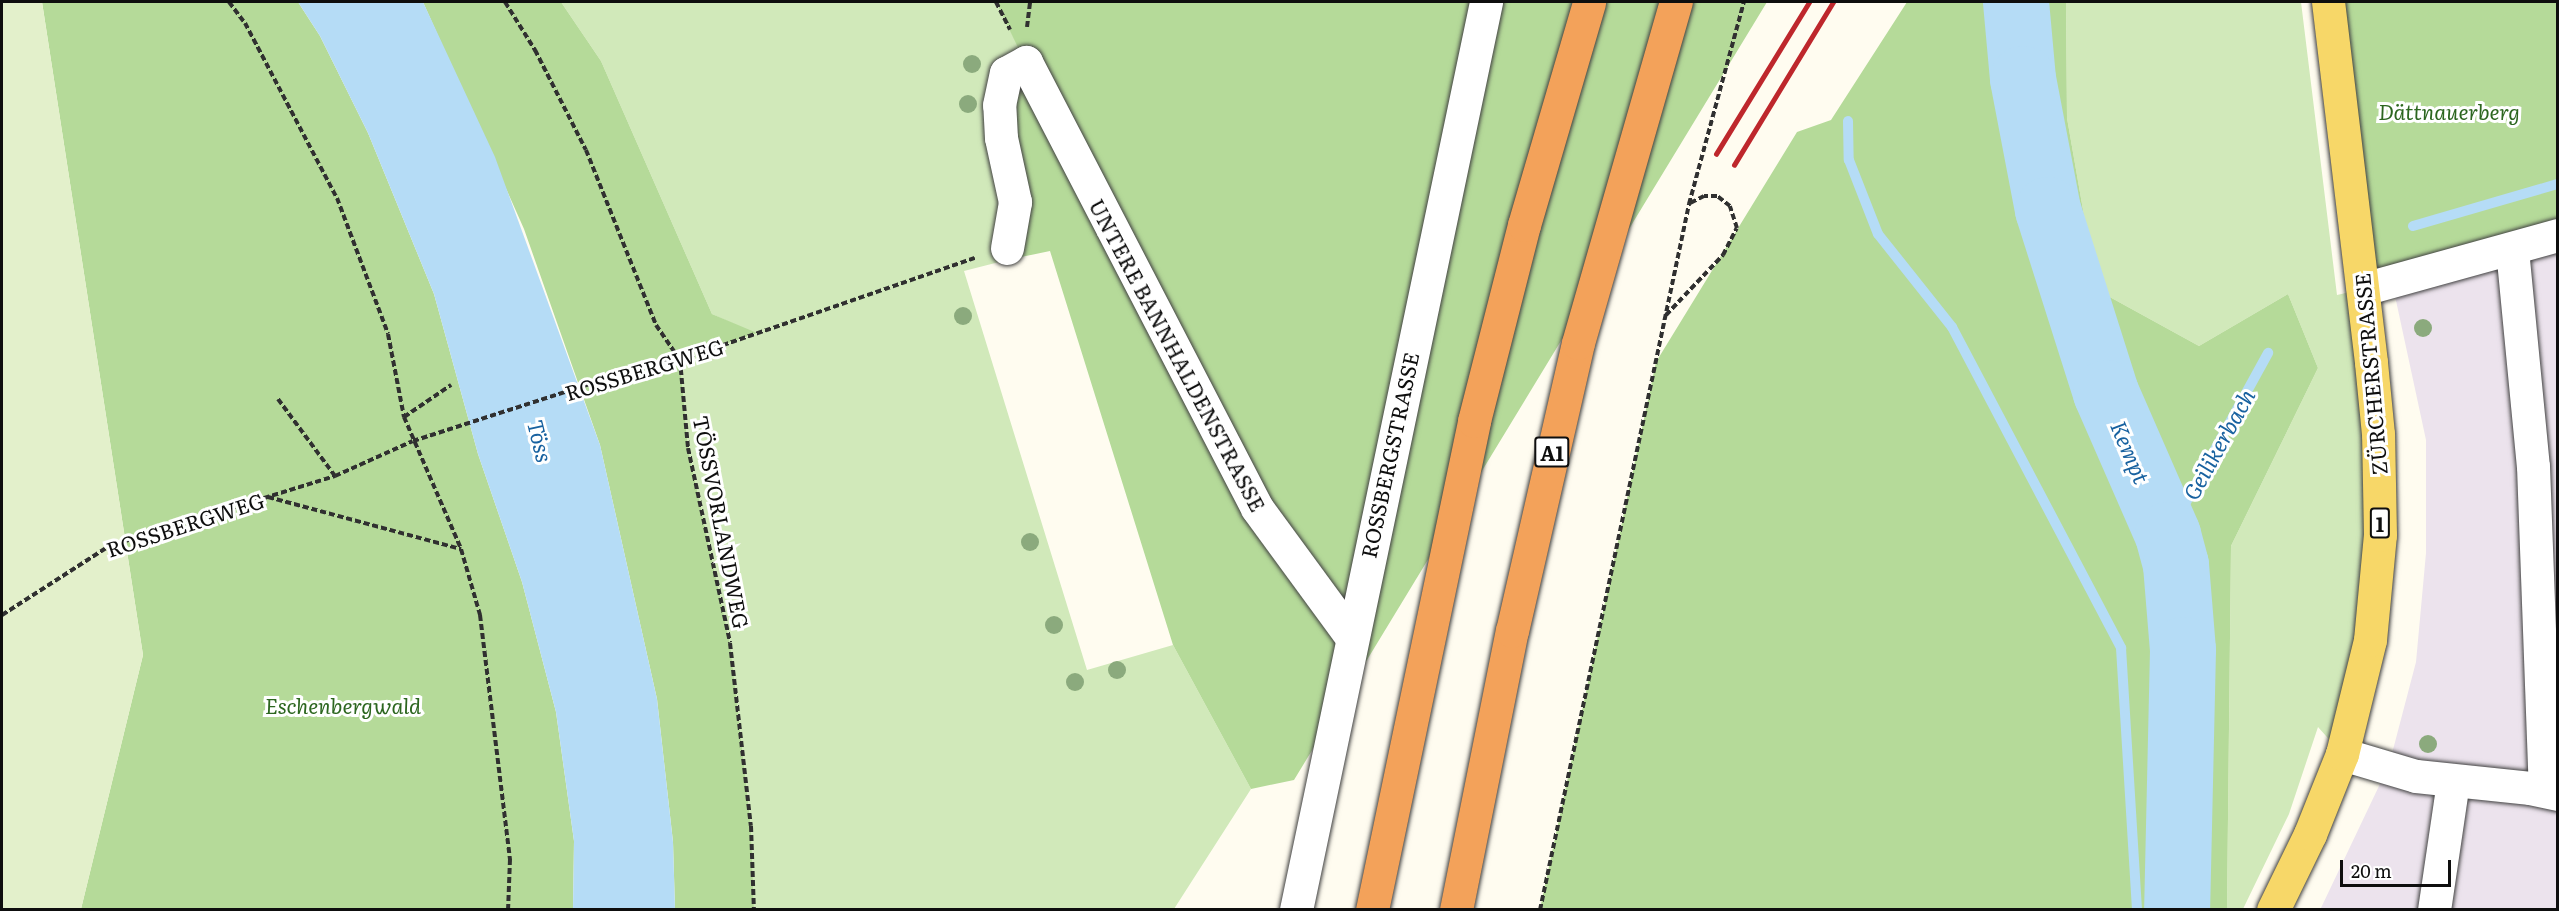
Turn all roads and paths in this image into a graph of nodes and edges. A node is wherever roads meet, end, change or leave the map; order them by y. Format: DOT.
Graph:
graph roads {
  1 [pos="229,2"];
  2 [pos="505,2"];
  3 [pos="1030,2"];
  4 [pos="1486,2"];
  5 [pos="1589,2"];
  6 [pos="1676,2"];
  7 [pos="1744,2"];
  8 [pos="2328,2"];
  9 [pos="1028,8"];
  10 [pos="1689,204"];
  11 [pos="2558,235"];
  12 [pos="1007,249"];
  13 [pos="2512,249"];
  14 [pos="2363,289"];
  15 [pos="1665,315"];
  16 [pos="680,360"];
  17 [pos="451,385"];
  18 [pos="278,399"];
  19 [pos="404,417"];
  20 [pos="413,441"];
  21 [pos="334,476"];
  22 [pos="267,497"];
  23 [pos="461,549"];
  24 [pos="2,615"];
  25 [pos="1350,636"];
  26 [pos="2342,754"];
  27 [pos="2453,781"];
  28 [pos="2551,792"];
  29 [pos="508,909"];
  30 [pos="754,909"];
  31 [pos="1296,909"];
  32 [pos="1372,909"];
  33 [pos="1456,909"];
  34 [pos="1540,909"];
  35 [pos="2273,909"];
  36 [pos="2434,909"];
  1 -- 19 [label="path"];
  2 -- 16 [label="path, TÖSSVORLANDWEG"];
  3 -- 9 [label="path"];
  4 -- 25 [label="street, ROSSBERGSTRASSE"];
  5 -- 32 [label="highway"];
  6 -- 33 [label="highway, A1"];
  7 -- 10 [label="path"];
  8 -- 14 [label="main road, ZÜRCHERSTRASSE / 1"];
  10 -- 15 [label="path"];
  10 -- 15 [label="path"];
  11 -- 13 [label="street"];
  12 -- 16 [label="path, ROSSBERGWEG"];
  12 -- 25 [label="street, UNTERE BANNHALDENSTRASSE"];
  13 -- 14 [label="street"];
  13 -- 28 [label="street"];
  14 -- 26 [label="main road, ZÜRCHERSTRASSE / 1"];
  15 -- 34 [label="path"];
  16 -- 20 [label="path, ROSSBERGWEG"];
  16 -- 30 [label="path, TÖSSVORLANDWEG"];
  17 -- 19 [label="path"];
  18 -- 21 [label="path"];
  19 -- 20 [label="path"];
  20 -- 21 [label="path, ROSSBERGWEG"];
  20 -- 23 [label="path"];
  21 -- 22 [label="path, ROSSBERGWEG"];
  22 -- 23 [label="path"];
  22 -- 24 [label="path, ROSSBERGWEG"];
  23 -- 29 [label="path"];
  25 -- 31 [label="street, ROSSBERGSTRASSE"];
  26 -- 27 [label="street"];
  26 -- 35 [label="main road, ZÜRCHERSTRASSE / 1"];
  27 -- 28 [label="street"];
  27 -- 36 [label="street"];
}
